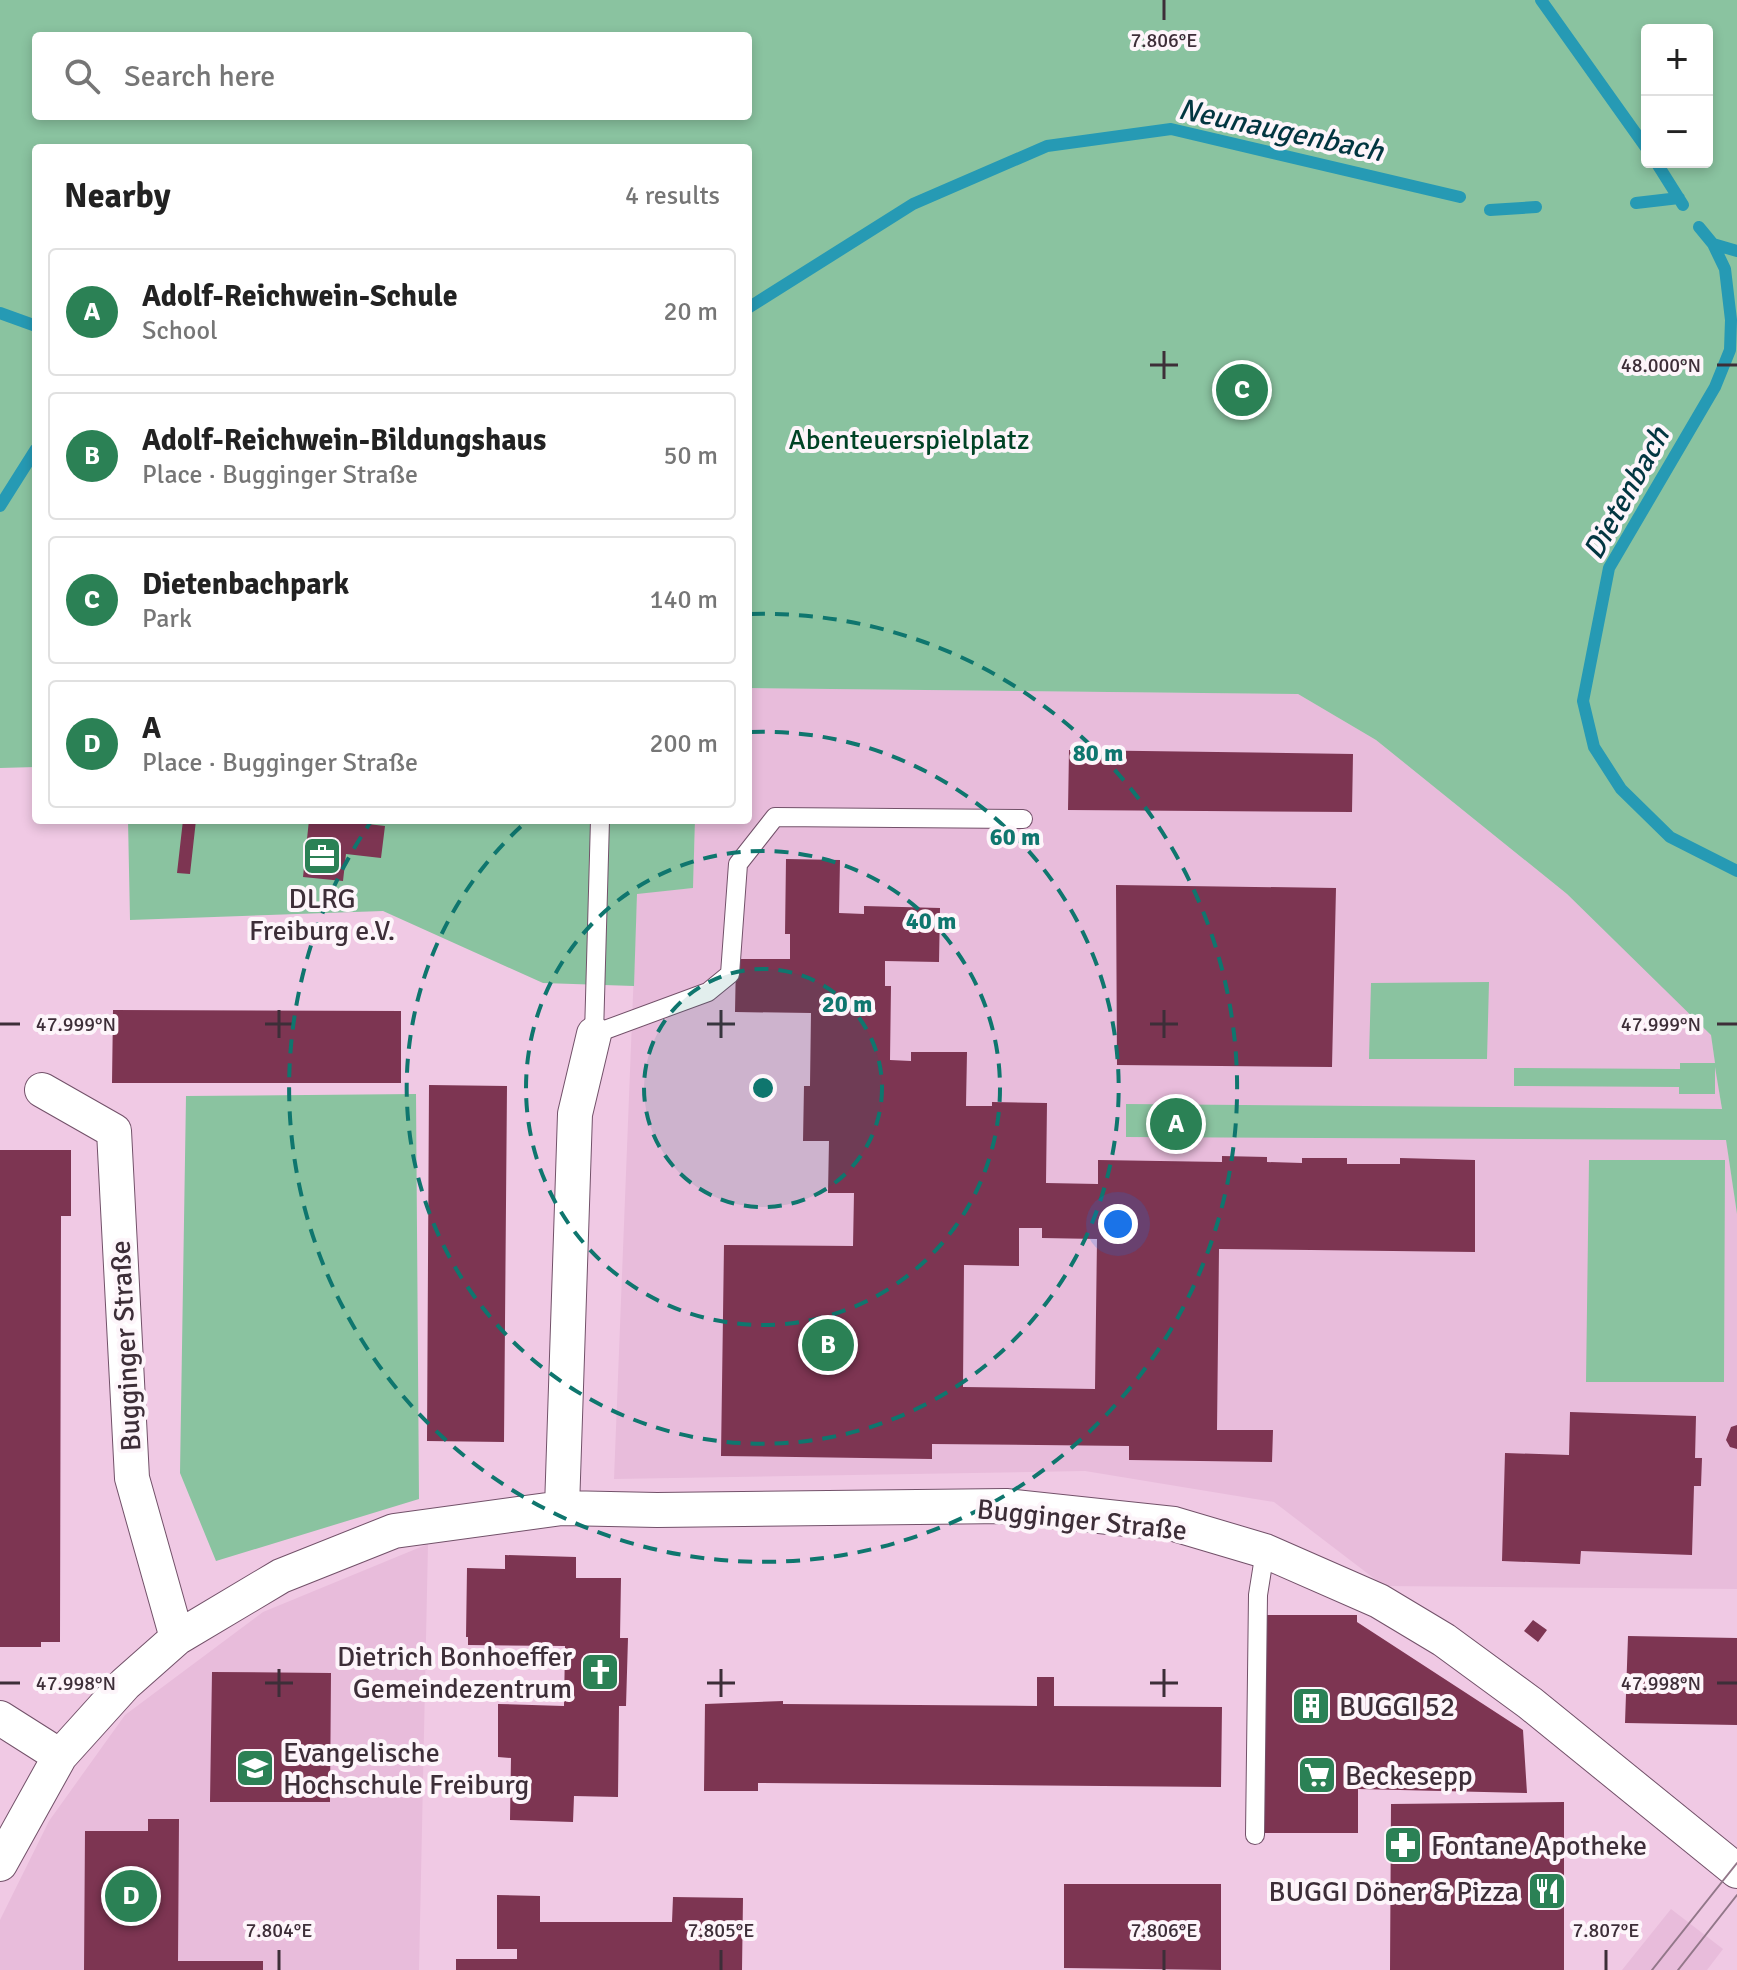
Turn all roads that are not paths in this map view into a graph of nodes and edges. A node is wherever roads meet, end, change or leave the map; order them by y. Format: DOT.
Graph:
graph roads {
  1 [pos="1023,819"];
  2 [pos="600,824"];
  3 [pos="594,1034"];
  4 [pos="42,1090"];
  5 [pos="562,1508"];
  6 [pos="1265,1551"];
  7 [pos="177,1638"];
  8 [pos="0,1718"];
  9 [pos="60,1756"];
  10 [pos="1255,1835"];
  11 [pos="0,1864"];
  12 [pos="1737,1871"];
  1 -- 3 [label="lane"];
  2 -- 3 [label="lane"];
  3 -- 5 [label="street"];
  4 -- 7 [label="street, Bugginger Straße"];
  5 -- 6 [label="street, Bugginger Straße"];
  5 -- 7 [label="street, Bugginger Straße"];
  6 -- 10 [label="lane"];
  6 -- 12 [label="street, Bugginger Straße"];
  7 -- 9 [label="street, Bugginger Straße"];
  8 -- 9 [label="street"];
  9 -- 11 [label="street, Bugginger Straße"];
}
